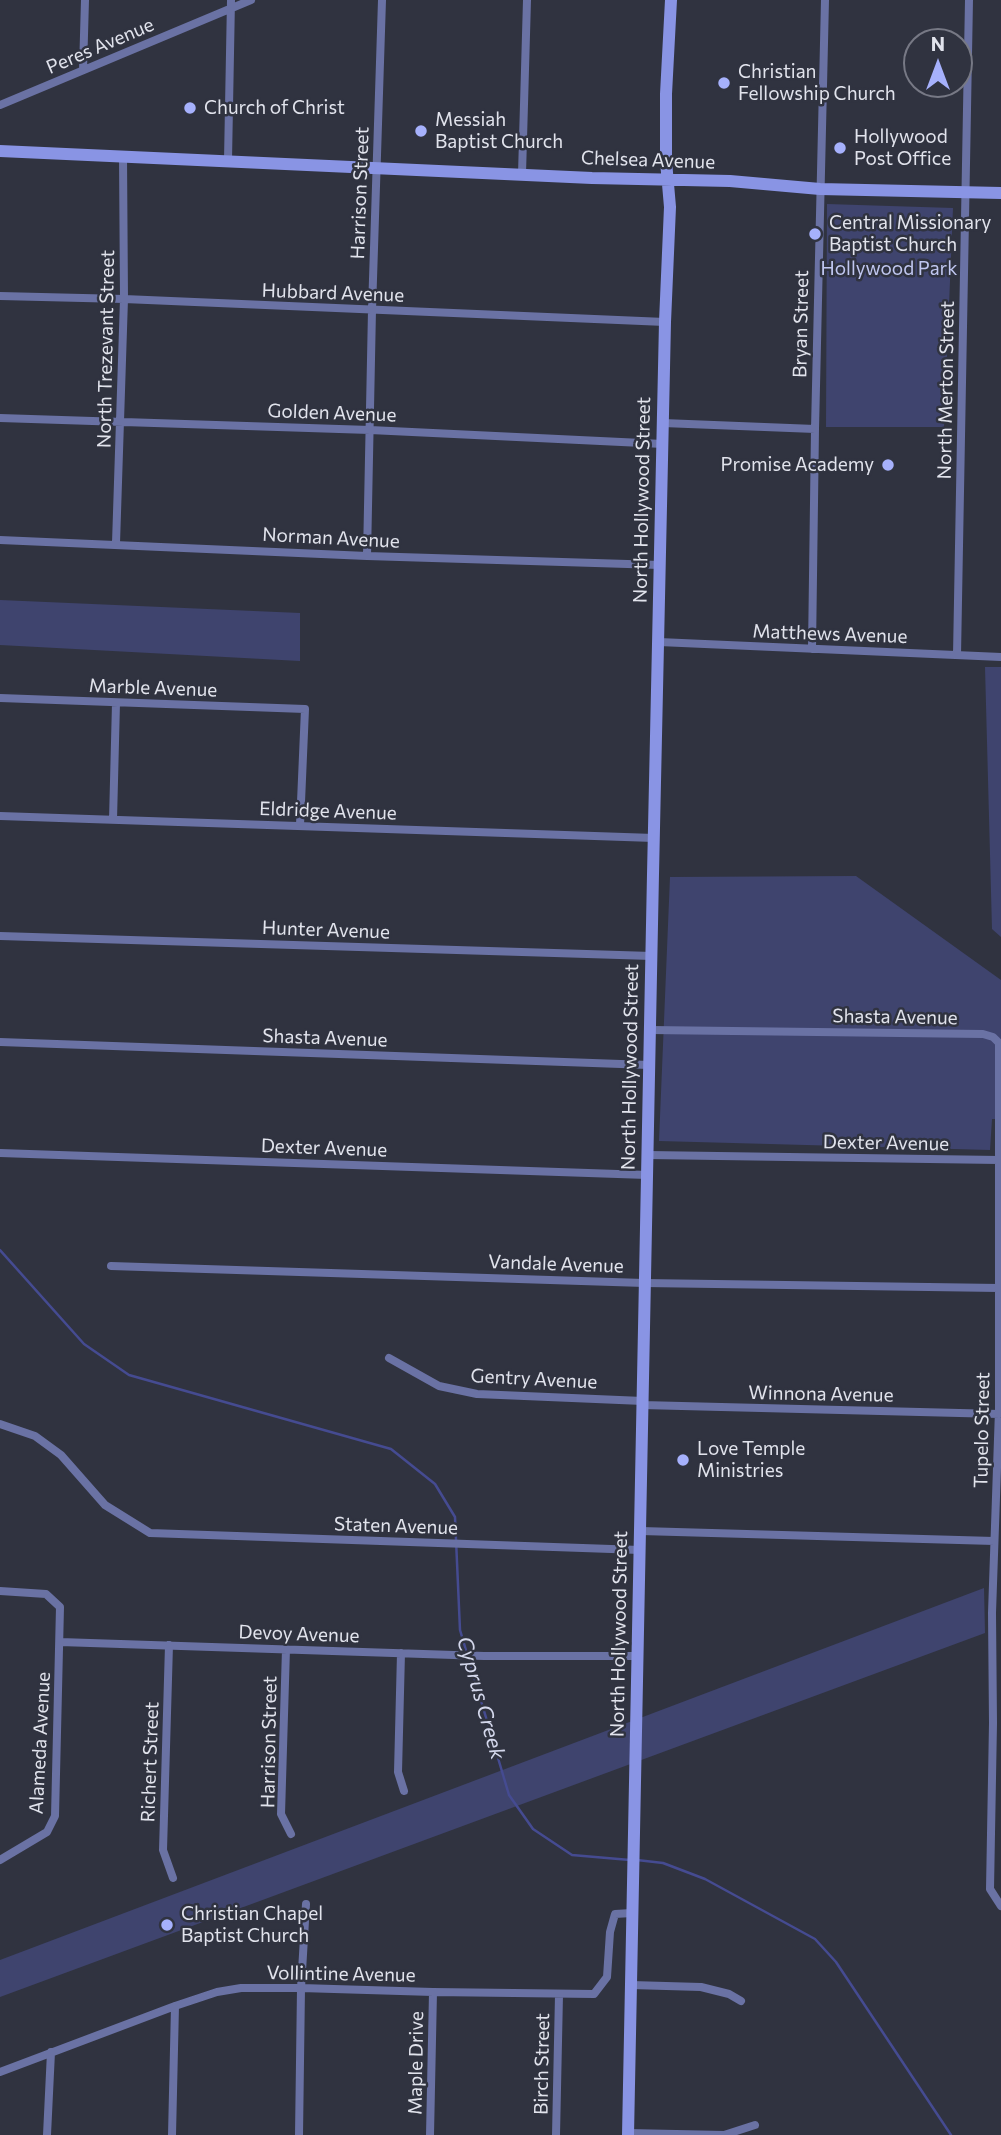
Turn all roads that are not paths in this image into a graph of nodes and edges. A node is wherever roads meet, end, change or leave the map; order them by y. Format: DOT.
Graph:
graph roads {
  1 [pos="85,0"];
  2 [pos="251,0"];
  3 [pos="382,0"];
  4 [pos="527,0"];
  5 [pos="671,0"];
  6 [pos="825,0"];
  7 [pos="969,0"];
  8 [pos="231,4"];
  9 [pos="83,70"];
  10 [pos="0,105"];
  11 [pos="0,151"];
  12 [pos="123,156"];
  13 [pos="228,160"];
  14 [pos="377,167"];
  15 [pos="522,174"];
  16 [pos="667,180"];
  17 [pos="820,189"];
  18 [pos="964,191"];
  19 [pos="1001,193"];
  20 [pos="0,296"];
  21 [pos="124,299"];
  22 [pos="372,310"];
  23 [pos="665,322"];
  24 [pos="0,418"];
  25 [pos="121,422"];
  26 [pos="663,423"];
  27 [pos="815,429"];
  28 [pos="370,430"];
  29 [pos="663,444"];
  30 [pos="0,540"];
  31 [pos="116,543"];
  32 [pos="367,556"];
  33 [pos="660,565"];
  34 [pos="659,642"];
  35 [pos="812,649"];
  36 [pos="957,655"];
  37 [pos="1001,657"];
  38 [pos="0,698"];
  39 [pos="116,703"];
  40 [pos="0,816"];
  41 [pos="113,820"];
  42 [pos="300,825"];
  43 [pos="654,838"];
  44 [pos="0,936"];
  45 [pos="652,956"];
  46 [pos="650,1030"];
  47 [pos="972,1034"];
  48 [pos="0,1042"];
  49 [pos="649,1065"];
  50 [pos="0,1153"];
  51 [pos="648,1155"];
  52 [pos="999,1160"];
  53 [pos="647,1175"];
  54 [pos="111,1266"];
  55 [pos="644,1283"];
  56 [pos="999,1288"];
  57 [pos="389,1358"];
  58 [pos="643,1403"];
  59 [pos="999,1414"];
  60 [pos="0,1424"];
  61 [pos="641,1531"];
  62 [pos="994,1541"];
  63 [pos="640,1550"];
  64 [pos="0,1591"];
  65 [pos="60,1642"];
  66 [pos="169,1645"];
  67 [pos="286,1649"];
  68 [pos="401,1653"];
  69 [pos="637,1656"];
  70 [pos="997,1723"];
  71 [pos="404,1791"];
  72 [pos="291,1834"];
  73 [pos="991,1847"];
  74 [pos="1001,1847"];
  75 [pos="0,1860"];
  76 [pos="173,1878"];
  77 [pos="306,1904"];
  78 [pos="1001,1906"];
  79 [pos="632,1913"];
  80 [pos="631,1985"];
  81 [pos="301,1988"];
  82 [pos="433,1993"];
  83 [pos="559,1995"];
  84 [pos="741,2001"];
  85 [pos="175,2006"];
  86 [pos="51,2052"];
  87 [pos="0,2072"];
  88 [pos="755,2125"];
  89 [pos="628,2134"];
  90 [pos="47,2135"];
  91 [pos="172,2135"];
  92 [pos="299,2135"];
  93 [pos="430,2135"];
  94 [pos="556,2135"];
  1 -- 9 [label="street"];
  2 -- 8 [label="street, Peres Avenue"];
  3 -- 14 [label="street, Harrison Street"];
  4 -- 15 [label="street"];
  5 -- 16 [label="main road, North Hollywood Street"];
  6 -- 17 [label="street, Bryan Street"];
  7 -- 18 [label="street, North Merton Street"];
  8 -- 9 [label="street, Peres Avenue"];
  8 -- 13 [label="street"];
  9 -- 10 [label="street, Peres Avenue"];
  11 -- 12 [label="main road, Chelsea Avenue"];
  12 -- 13 [label="main road, Chelsea Avenue"];
  12 -- 21 [label="street, North Trezevant Street"];
  13 -- 14 [label="main road, Chelsea Avenue"];
  14 -- 15 [label="main road, Chelsea Avenue"];
  14 -- 22 [label="street, Harrison Street"];
  15 -- 16 [label="main road, Chelsea Avenue"];
  16 -- 17 [label="main road, Chelsea Avenue"];
  16 -- 23 [label="main road, North Hollywood Street"];
  17 -- 18 [label="main road, Chelsea Avenue"];
  17 -- 27 [label="street, Bryan Street"];
  18 -- 19 [label="main road, Chelsea Avenue"];
  18 -- 36 [label="street, North Merton Street"];
  20 -- 21 [label="street, Hubbard Avenue"];
  21 -- 22 [label="street, Hubbard Avenue"];
  21 -- 25 [label="street, North Trezevant Street"];
  22 -- 23 [label="street, Hubbard Avenue"];
  22 -- 28 [label="street, Harrison Street"];
  23 -- 26 [label="main road, North Hollywood Street"];
  24 -- 25 [label="street, Golden Avenue"];
  25 -- 28 [label="street, Golden Avenue"];
  25 -- 31 [label="street, North Trezevant Street"];
  26 -- 27 [label="street"];
  26 -- 29 [label="main road, North Hollywood Street"];
  27 -- 35 [label="street, Bryan Street"];
  28 -- 29 [label="street, Golden Avenue"];
  28 -- 32 [label="street, Harrison Street"];
  29 -- 33 [label="main road, North Hollywood Street"];
  30 -- 31 [label="street, Norman Avenue"];
  31 -- 32 [label="street, Norman Avenue"];
  32 -- 33 [label="street, Norman Avenue"];
  33 -- 34 [label="main road, North Hollywood Street"];
  34 -- 35 [label="street, Matthews Avenue"];
  34 -- 43 [label="main road, North Hollywood Street"];
  35 -- 36 [label="street, Matthews Avenue"];
  36 -- 37 [label="street, Matthews Avenue"];
  38 -- 39 [label="street, Marble Avenue"];
  39 -- 41 [label="street"];
  39 -- 42 [label="street, Marble Avenue"];
  40 -- 41 [label="street, Eldridge Avenue"];
  41 -- 42 [label="street, Eldridge Avenue"];
  42 -- 43 [label="street, Eldridge Avenue"];
  43 -- 45 [label="main road, North Hollywood Street"];
  44 -- 45 [label="street, Hunter Avenue"];
  45 -- 46 [label="main road, North Hollywood Street"];
  46 -- 47 [label="street, Shasta Avenue"];
  46 -- 49 [label="main road, North Hollywood Street"];
  47 -- 52 [label="street, Tupelo Street"];
  48 -- 49 [label="street, Shasta Avenue"];
  49 -- 51 [label="main road, North Hollywood Street"];
  50 -- 53 [label="street, Dexter Avenue"];
  51 -- 52 [label="street, Dexter Avenue"];
  51 -- 53 [label="main road, North Hollywood Street"];
  52 -- 56 [label="street, Tupelo Street"];
  53 -- 55 [label="main road, North Hollywood Street"];
  54 -- 55 [label="street, Vandale Avenue"];
  55 -- 56 [label="street, Vandale Avenue"];
  55 -- 58 [label="main road, North Hollywood Street"];
  56 -- 59 [label="street, Tupelo Street"];
  57 -- 58 [label="street, Gentry Avenue"];
  58 -- 59 [label="street, Winnona Avenue"];
  58 -- 61 [label="main road, North Hollywood Street"];
  59 -- 62 [label="street, Tupelo Street"];
  60 -- 63 [label="street, Staten Avenue"];
  61 -- 62 [label="street"];
  61 -- 63 [label="main road, North Hollywood Street"];
  62 -- 70 [label="street, Tupelo Street"];
  63 -- 69 [label="main road, North Hollywood Street"];
  64 -- 65 [label="street"];
  65 -- 66 [label="street, Devoy Avenue"];
  65 -- 75 [label="street, Alameda Avenue"];
  66 -- 67 [label="street, Devoy Avenue"];
  66 -- 76 [label="street, Richert Street"];
  67 -- 68 [label="street, Devoy Avenue"];
  67 -- 72 [label="street, Harrison Street"];
  68 -- 69 [label="street, Devoy Avenue"];
  68 -- 71 [label="street"];
  69 -- 79 [label="main road, North Hollywood Street"];
  70 -- 73 [label="street, Tupelo Street"];
  73 -- 74 [label="street"];
  73 -- 78 [label="street, Tupelo Street"];
  77 -- 81 [label="street"];
  79 -- 80 [label="main road, North Hollywood Street"];
  79 -- 83 [label="street, Vollintine Avenue"];
  80 -- 84 [label="street"];
  80 -- 89 [label="main road, North Hollywood Street"];
  81 -- 82 [label="street, Vollintine Avenue"];
  81 -- 85 [label="street, Vollintine Avenue"];
  81 -- 92 [label="street"];
  82 -- 83 [label="street, Vollintine Avenue"];
  82 -- 93 [label="street, Maple Drive"];
  83 -- 94 [label="street, Birch Street"];
  85 -- 86 [label="street, Vollintine Avenue"];
  85 -- 91 [label="street"];
  86 -- 87 [label="street, Vollintine Avenue"];
  86 -- 90 [label="street"];
  88 -- 89 [label="street"];
}
